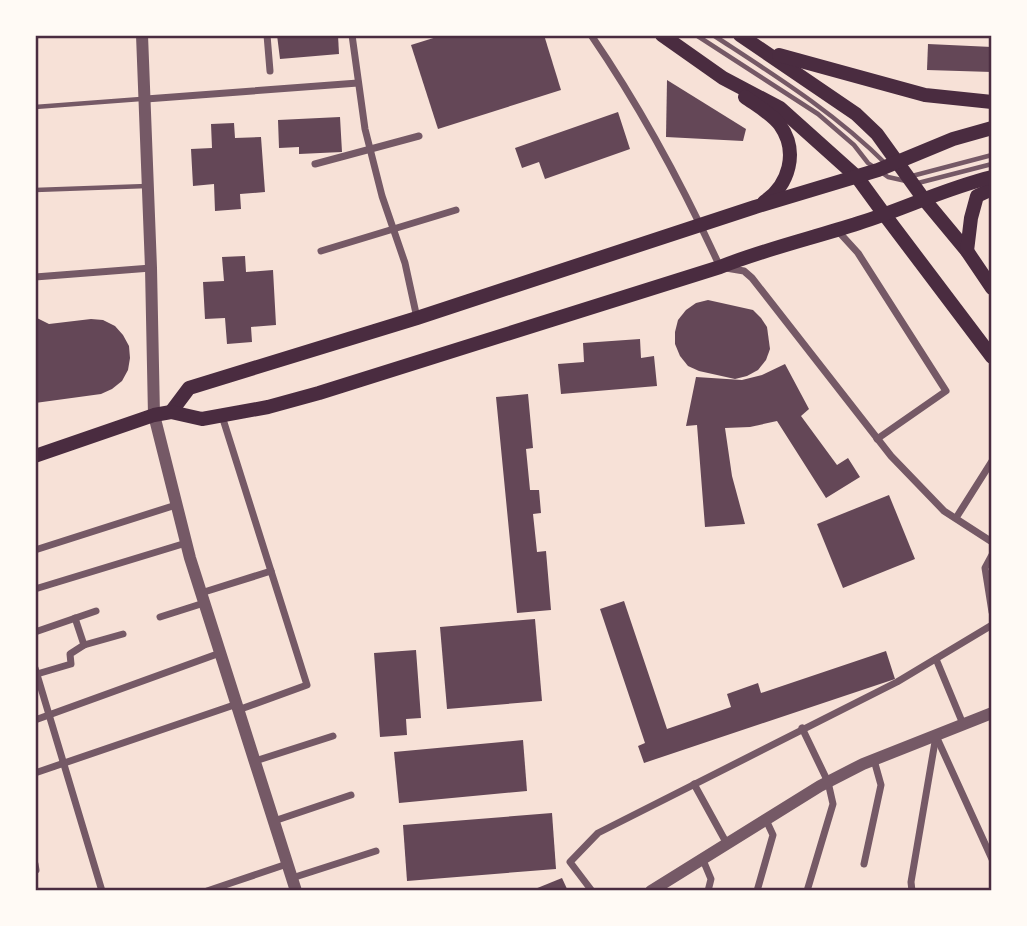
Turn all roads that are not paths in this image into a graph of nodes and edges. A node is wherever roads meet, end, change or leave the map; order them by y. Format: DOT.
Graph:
graph roads {
  1 [pos="56,35"];
  2 [pos="142,35"];
  3 [pos="267,35"];
  4 [pos="352,35"];
  5 [pos="591,35"];
  6 [pos="662,35"];
  7 [pos="696,35"];
  8 [pos="713,35"];
  9 [pos="740,35"];
  10 [pos="35,36"];
  11 [pos="762,50"];
  12 [pos="270,71"];
  13 [pos="723,78"];
  14 [pos="358,83"];
  15 [pos="145,99"];
  16 [pos="992,102"];
  17 [pos="35,107"];
  18 [pos="992,128"];
  19 [pos="419,136"];
  20 [pos="370,149"];
  21 [pos="992,155"];
  22 [pos="314,164"];
  23 [pos="992,164"];
  24 [pos="896,170"];
  25 [pos="857,177"];
  26 [pos="992,177"];
  27 [pos="148,186"];
  28 [pos="992,189"];
  29 [pos="35,190"];
  30 [pos="923,198"];
  31 [pos="755,208"];
  32 [pos="456,209"];
  33 [pos="884,214"];
  34 [pos="702,226"];
  35 [pos="393,228"];
  36 [pos="836,230"];
  37 [pos="321,251"];
  38 [pos="967,251"];
  39 [pos="720,267"];
  40 [pos="151,268"];
  41 [pos="35,277"];
  42 [pos="992,288"];
  43 [pos="416,318"];
  44 [pos="992,357"];
  45 [pos="171,412"];
  46 [pos="154,415"];
  47 [pos="222,416"];
  48 [pos="877,439"];
  49 [pos="35,456"];
  50 [pos="992,461"];
  51 [pos="176,505"];
  52 [pos="956,518"];
  53 [pos="992,542"];
  54 [pos="186,543"];
  55 [pos="35,550"];
  56 [pos="992,555"];
  57 [pos="271,571"];
  58 [pos="35,589"];
  59 [pos="203,598"];
  60 [pos="96,611"];
  61 [pos="992,611"];
  62 [pos="160,617"];
  63 [pos="75,618"];
  64 [pos="992,625"];
  65 [pos="35,632"];
  66 [pos="123,634"];
  67 [pos="84,645"];
  68 [pos="220,653"];
  69 [pos="936,659"];
  70 [pos="37,676"];
  71 [pos="237,707"];
  72 [pos="992,713"];
  73 [pos="50,715"];
  74 [pos="35,720"];
  75 [pos="963,724"];
  76 [pos="802,728"];
  77 [pos="936,735"];
  78 [pos="333,736"];
  79 [pos="874,760"];
  80 [pos="255,761"];
  81 [pos="64,762"];
  82 [pos="35,773"];
  83 [pos="828,782"];
  84 [pos="694,784"];
  85 [pos="351,795"];
  86 [pos="766,820"];
  87 [pos="274,821"];
  88 [pos="727,844"];
  89 [pos="376,851"];
  90 [pos="992,859"];
  91 [pos="703,860"];
  92 [pos="287,864"];
  93 [pos="864,864"];
  94 [pos="294,884"];
  95 [pos="102,891"];
  96 [pos="207,891"];
  97 [pos="592,891"];
  98 [pos="651,891"];
  99 [pos="708,891"];
  100 [pos="757,891"];
  101 [pos="807,891"];
  102 [pos="912,891"];
  1 -- 10 [label="lane"];
  2 -- 15 [label="street"];
  3 -- 12 [label="street"];
  4 -- 14 [label="street"];
  5 -- 34 [label="street"];
  6 -- 13 [label="main road"];
  7 -- 24 [label="lane"];
  8 -- 24 [label="lane"];
  9 -- 11 [label="main road"];
  11 -- 16 [label="main road"];
  11 -- 24 [label="main road"];
  13 -- 25 [label="main road"];
  13 -- 31 [label="main road"];
  14 -- 15 [label="street"];
  14 -- 20 [label="street"];
  15 -- 17 [label="lane"];
  15 -- 27 [label="street"];
  18 -- 24 [label="main road"];
  19 -- 20 [label="street"];
  20 -- 22 [label="street"];
  20 -- 35 [label="street"];
  21 -- 24 [label="lane"];
  23 -- 24 [label="lane"];
  24 -- 25 [label="main road"];
  24 -- 30 [label="main road"];
  25 -- 31 [label="main road"];
  25 -- 33 [label="main road"];
  26 -- 30 [label="main road"];
  27 -- 29 [label="lane"];
  27 -- 40 [label="street"];
  28 -- 38 [label="main road"];
  30 -- 33 [label="main road"];
  30 -- 38 [label="main road"];
  31 -- 34 [label="main road"];
  32 -- 35 [label="street"];
  33 -- 36 [label="main road"];
  33 -- 44 [label="main road"];
  34 -- 39 [label="street"];
  34 -- 43 [label="main road"];
  35 -- 37 [label="street"];
  35 -- 43 [label="street"];
  36 -- 39 [label="main road"];
  36 -- 48 [label="street"];
  38 -- 42 [label="main road"];
  39 -- 47 [label="main road"];
  39 -- 48 [label="street"];
  40 -- 41 [label="street"];
  40 -- 46 [label="street"];
  43 -- 45 [label="main road"];
  45 -- 46 [label="main road"];
  45 -- 47 [label="main road"];
  46 -- 49 [label="main road"];
  46 -- 51 [label="street"];
  47 -- 57 [label="street"];
  48 -- 52 [label="street"];
  50 -- 52 [label="street"];
  51 -- 54 [label="street"];
  51 -- 55 [label="street"];
  52 -- 53 [label="street"];
  54 -- 58 [label="street"];
  54 -- 59 [label="street"];
  56 -- 61 [label="street"];
  57 -- 59 [label="street"];
  57 -- 71 [label="street"];
  59 -- 62 [label="street"];
  59 -- 68 [label="street"];
  60 -- 63 [label="street"];
  63 -- 65 [label="street"];
  63 -- 67 [label="street"];
  64 -- 69 [label="street"];
  66 -- 67 [label="street"];
  67 -- 70 [label="street"];
  68 -- 71 [label="street"];
  68 -- 73 [label="street"];
  69 -- 75 [label="street"];
  69 -- 76 [label="street"];
  70 -- 73 [label="street"];
  71 -- 80 [label="street"];
  71 -- 81 [label="street"];
  72 -- 75 [label="street"];
  73 -- 74 [label="street"];
  73 -- 81 [label="street"];
  75 -- 77 [label="street"];
  76 -- 83 [label="street"];
  76 -- 84 [label="street"];
  77 -- 79 [label="street"];
  77 -- 90 [label="street"];
  77 -- 102 [label="street"];
  78 -- 80 [label="street"];
  79 -- 83 [label="street"];
  79 -- 93 [label="street"];
  80 -- 87 [label="street"];
  81 -- 82 [label="street"];
  81 -- 95 [label="street"];
  83 -- 86 [label="street"];
  83 -- 101 [label="street"];
  84 -- 88 [label="street"];
  84 -- 97 [label="street"];
  85 -- 87 [label="street"];
  86 -- 88 [label="street"];
  86 -- 100 [label="street"];
  87 -- 92 [label="street"];
  88 -- 91 [label="street"];
  89 -- 94 [label="street"];
  91 -- 98 [label="street"];
  91 -- 99 [label="street"];
  92 -- 94 [label="street"];
  92 -- 96 [label="street"];
}
